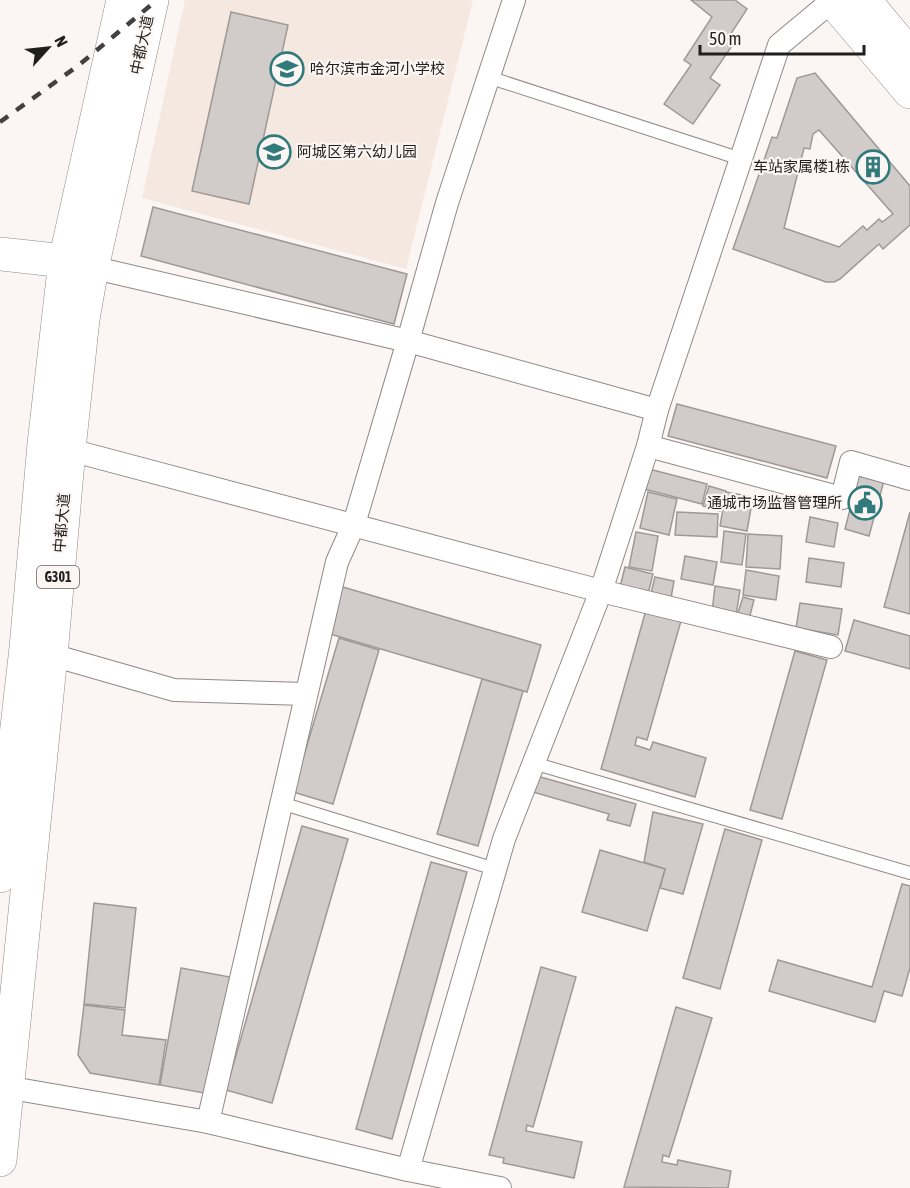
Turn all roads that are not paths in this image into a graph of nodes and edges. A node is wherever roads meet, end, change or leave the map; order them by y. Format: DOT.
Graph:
graph roads {
  1 [pos="123,0"];
  2 [pos="152,0"];
  3 [pos="514,0"];
  4 [pos="832,0"];
  5 [pos="864,0"];
  6 [pos="910,55"];
  7 [pos="488,77"];
  8 [pos="910,92"];
  9 [pos="741,159"];
  10 [pos="0,254"];
  11 [pos="79,265"];
  12 [pos="408,341"];
  13 [pos="657,410"];
  14 [pos="57,446"];
  15 [pos="648,446"];
  16 [pos="910,479"];
  17 [pos="354,524"];
  18 [pos="601,591"];
  19 [pos="831,647"];
  20 [pos="38,651"];
  21 [pos="306,694"];
  22 [pos="533,763"];
  23 [pos="281,803"];
  24 [pos="495,870"];
  25 [pos="910,873"];
  26 [pos="0,876"];
  27 [pos="4,1087"];
  28 [pos="208,1122"];
  29 [pos="0,1160"];
  30 [pos="408,1170"];
  31 [pos="501,1188"];
  1 -- 11 [label="main road, 中都大道 / G301"];
  2 -- 11 [label="main road, 中都大道 / G301"];
  3 -- 7 [label="street"];
  4 -- 8 [label="main road"];
  4 -- 9 [label="street"];
  5 -- 6 [label="main road"];
  7 -- 9 [label="lane"];
  7 -- 12 [label="street"];
  9 -- 13 [label="street"];
  10 -- 11 [label="main road"];
  11 -- 12 [label="street"];
  11 -- 14 [label="main road, 中都大道 / G301"];
  12 -- 13 [label="street"];
  12 -- 17 [label="street"];
  13 -- 15 [label="street"];
  14 -- 17 [label="street"];
  14 -- 20 [label="main road, 中都大道 / G301"];
  15 -- 16 [label="street"];
  15 -- 18 [label="street"];
  17 -- 18 [label="street"];
  17 -- 21 [label="street"];
  18 -- 19 [label="street"];
  18 -- 22 [label="street"];
  20 -- 21 [label="street"];
  20 -- 26 [label="main road, 中都大道 / G301"];
  20 -- 27 [label="main road, 中都大道 / G301"];
  21 -- 23 [label="street"];
  22 -- 24 [label="street"];
  22 -- 25 [label="lane"];
  23 -- 24 [label="lane"];
  23 -- 28 [label="street"];
  24 -- 30 [label="street"];
  27 -- 28 [label="street"];
  27 -- 29 [label="main road, 中都大道 / G301"];
  28 -- 30 [label="street"];
  30 -- 31 [label="street"];
}
